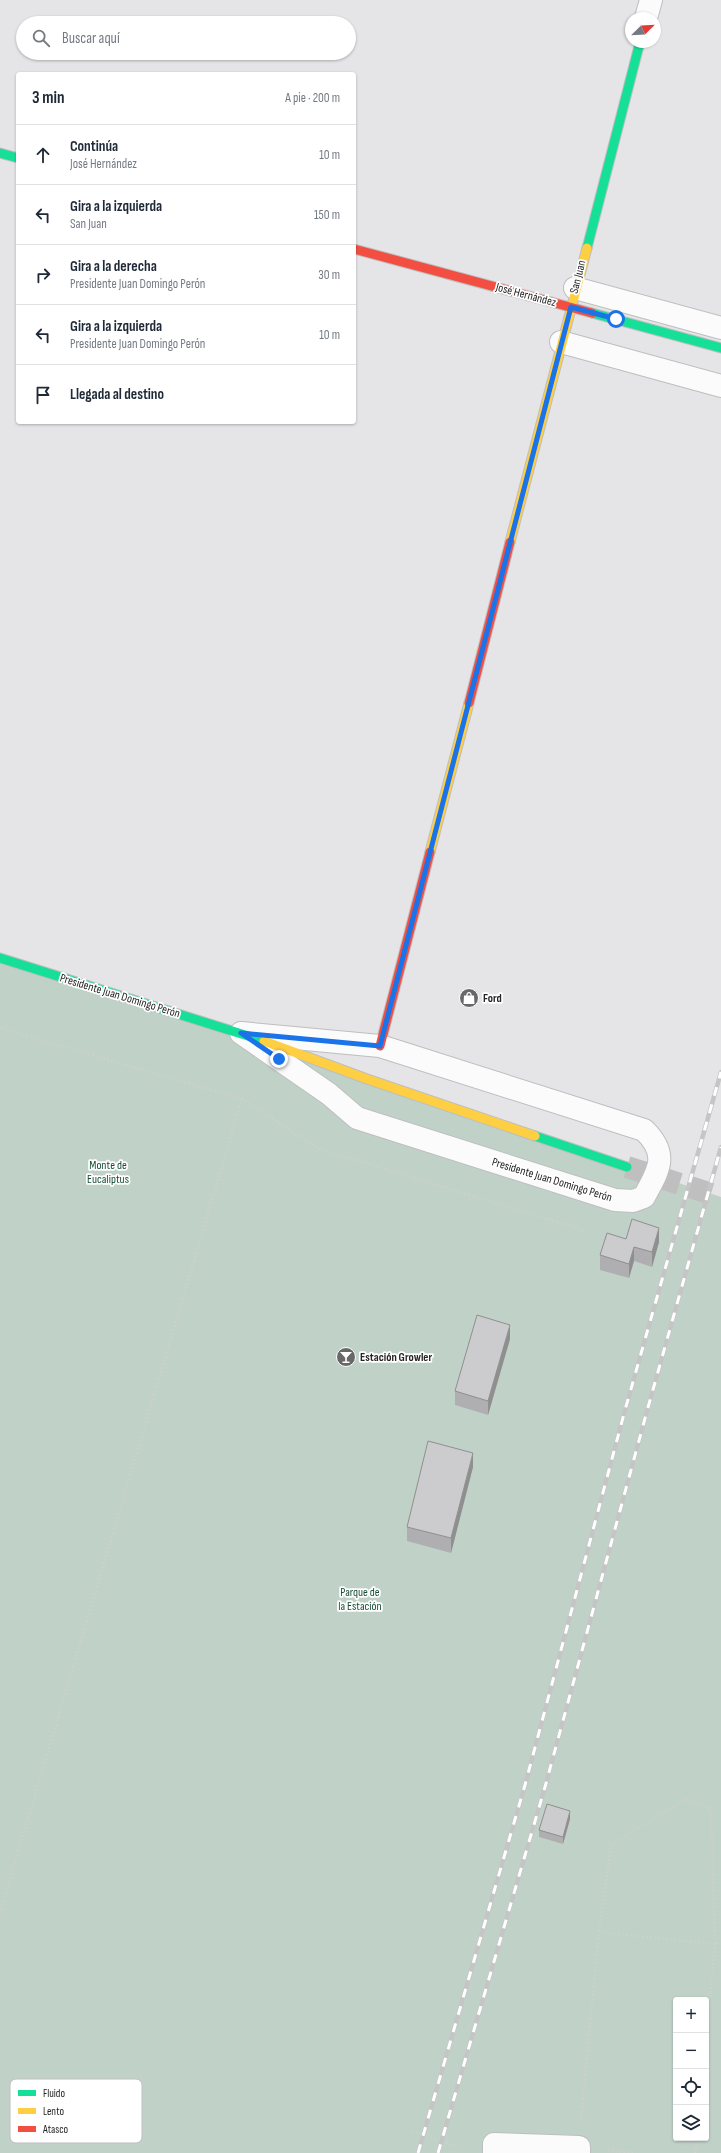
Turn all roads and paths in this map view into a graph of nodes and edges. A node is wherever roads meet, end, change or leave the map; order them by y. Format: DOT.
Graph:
graph roads {
  1 [pos="651,0"];
  2 [pos="648,12"];
  3 [pos="638,48"];
  4 [pos="0,153"];
  5 [pos="16,157"];
  6 [pos="356,248"];
  7 [pos="573,297"];
  8 [pos="721,328"];
  9 [pos="561,342"];
  10 [pos="721,348"];
  11 [pos="721,386"];
  12 [pos="0,958"];
  13 [pos="0,1028"];
  14 [pos="241,1033"];
  15 [pos="380,1046"];
  16 [pos="242,1099"];
  17 [pos="627,1167"];
  18 [pos="586,1231"];
  19 [pos="0,1913"];
  20 [pos="599,1932"];
  21 [pos="715,1944"];
  22 [pos="721,1944"];
  23 [pos="707,2033"];
  24 [pos="412,2131"];
  25 [pos="697,2141"];
  26 [pos="456,2146"];
  27 [pos="579,2150"];
  28 [pos="494,2153"];
  29 [pos="695,2153"];
  1 -- 2 [label="street"];
  3 -- 7 [label="main road, San Juan"];
  4 -- 5 [label="main road"];
  6 -- 7 [label="main road, José Hernández"];
  7 -- 8 [label="street, José Hernández"];
  7 -- 9 [label="main road, San Juan"];
  7 -- 10 [label="main road, José Hernández"];
  9 -- 11 [label="street"];
  9 -- 15 [label="main road, San Juan"];
  12 -- 14 [label="main road, Presidente Juan Domingo Perón"];
  13 -- 16 [label="path"];
  14 -- 15 [label="street, Presidente Juan Domingo Perón"];
  14 -- 15 [label="street, Presidente Juan Domingo Perón"];
  14 -- 17 [label="main road, Presidente Juan Domingo Perón"];
  16 -- 18 [label="path"];
  16 -- 19 [label="path"];
  20 -- 21 [label="path"];
  20 -- 21 [label="path"];
  20 -- 27 [label="path"];
  21 -- 22 [label="path"];
  21 -- 23 [label="path"];
  24 -- 26 [label="path"];
  25 -- 29 [label="path"];
  27 -- 28 [label="street"];
}
